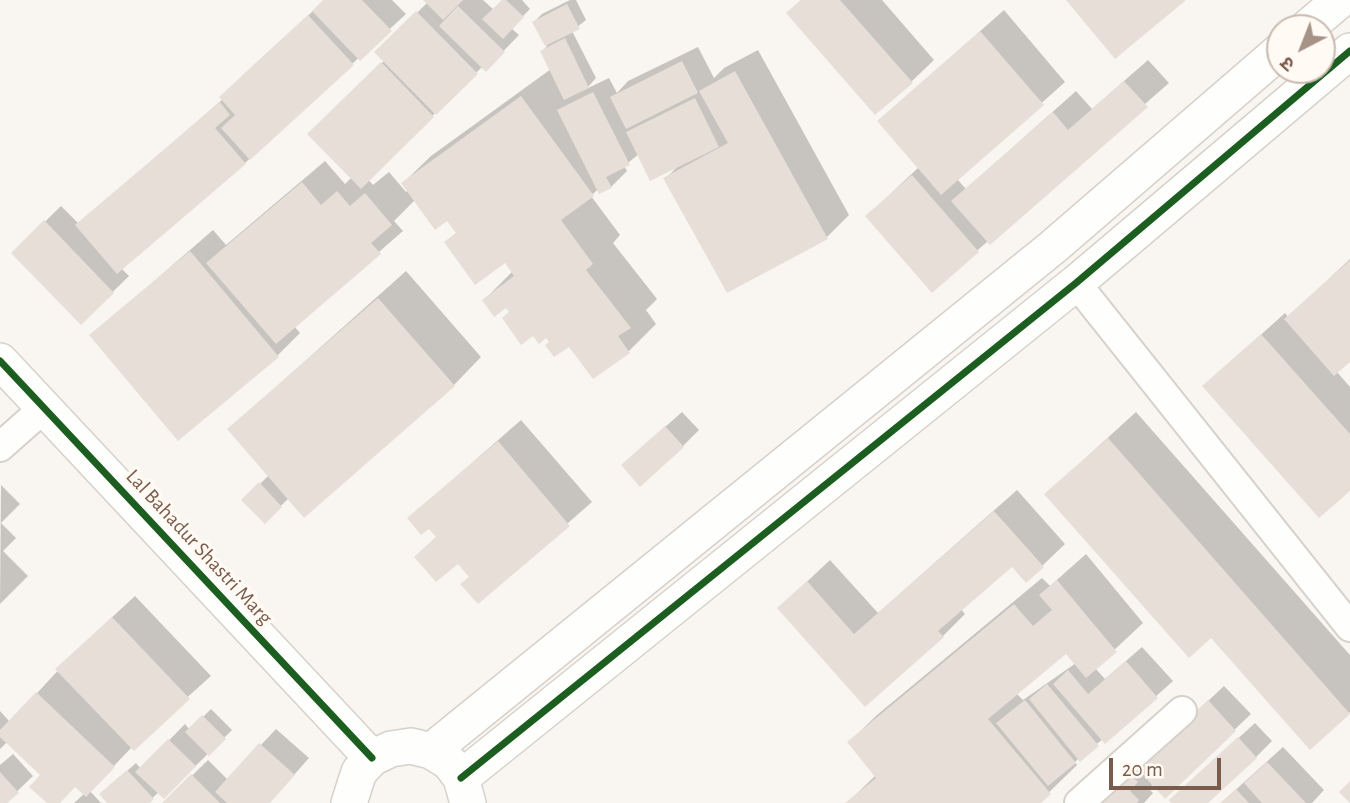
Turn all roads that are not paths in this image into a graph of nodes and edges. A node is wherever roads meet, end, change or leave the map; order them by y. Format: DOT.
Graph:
graph roads {
  1 [pos="1350,51"];
  2 [pos="1266,63"];
  3 [pos="1076,283"];
  4 [pos="0,361"];
  5 [pos="44,408"];
  6 [pos="0,447"];
  7 [pos="1350,627"];
  8 [pos="1182,711"];
  9 [pos="431,751"];
  10 [pos="372,758"];
  11 [pos="464,790"];
  12 [pos="349,803"];
  13 [pos="1079,803"];
  1 -- 3 [label="street"];
  2 -- 9 [label="street"];
  3 -- 7 [label="street"];
  3 -- 11 [label="street"];
  4 -- 5 [label="street, Lal Bahadur Shastri Marg"];
  5 -- 6 [label="street"];
  5 -- 10 [label="street, Lal Bahadur Shastri Marg"];
  8 -- 13 [label="street"];
  9 -- 10 [label="street"];
  9 -- 11 [label="street"];
  10 -- 12 [label="street"];
}
